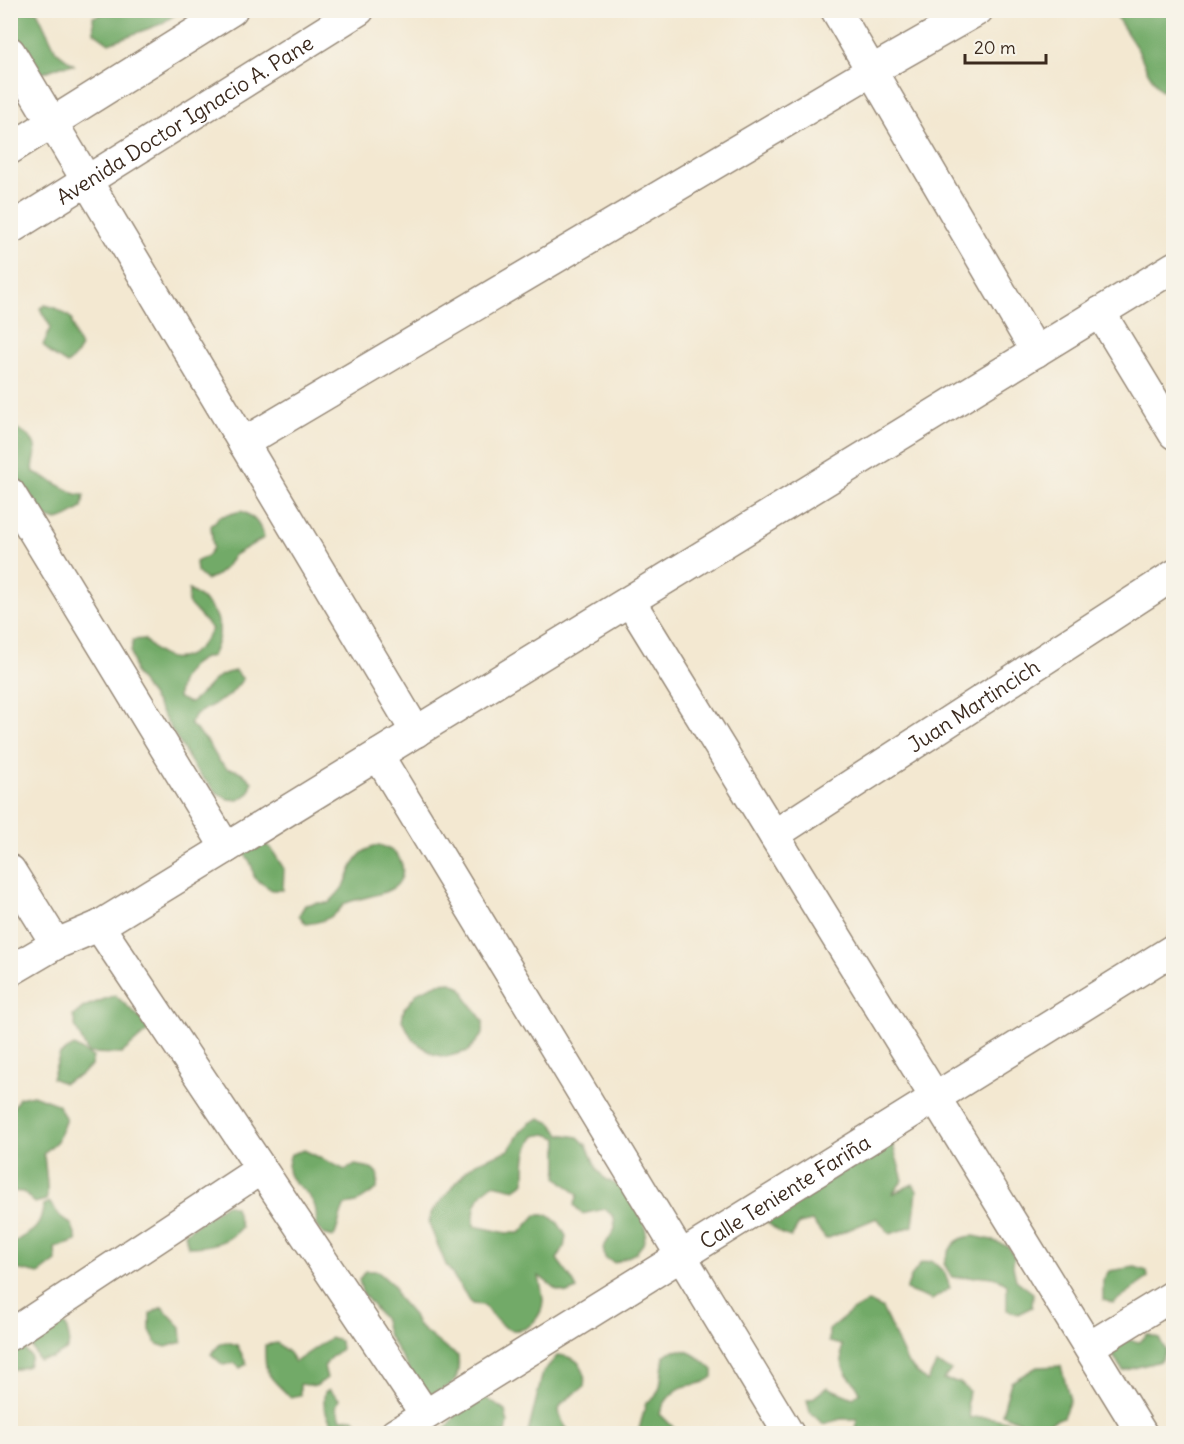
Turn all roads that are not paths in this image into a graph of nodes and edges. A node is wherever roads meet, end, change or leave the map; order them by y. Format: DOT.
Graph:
graph roads {
  1 [pos="232,10"];
  2 [pos="359,10"];
  3 [pos="836,10"];
  4 [pos="978,10"];
  5 [pos="10,52"];
  6 [pos="871,71"];
  7 [pos="52,122"];
  8 [pos="10,149"];
  9 [pos="88,182"];
  10 [pos="10,229"];
  11 [pos="1173,267"];
  12 [pos="1100,312"];
  13 [pos="1036,351"];
  14 [pos="1173,434"];
  15 [pos="243,443"];
  16 [pos="10,493"];
  17 [pos="1173,575"];
  18 [pos="630,600"];
  19 [pos="416,732"];
  20 [pos="378,755"];
  21 [pos="774,835"];
  22 [pos="226,848"];
  23 [pos="10,870"];
  24 [pos="99,926"];
  25 [pos="56,944"];
  26 [pos="1173,949"];
  27 [pos="10,971"];
  28 [pos="936,1098"];
  29 [pos="261,1169"];
  30 [pos="682,1254"];
  31 [pos="1173,1295"];
  32 [pos="10,1335"];
  33 [pos="1089,1347"];
  34 [pos="425,1414"];
  35 [pos="395,1434"];
  36 [pos="789,1434"];
  37 [pos="1142,1434"];
  1 -- 7 [label="street"];
  2 -- 9 [label="street, Avenida Doctor Ignacio A. Pane"];
  3 -- 6 [label="street"];
  4 -- 6 [label="street"];
  5 -- 7 [label="street"];
  6 -- 13 [label="street"];
  6 -- 15 [label="street"];
  7 -- 8 [label="street"];
  7 -- 9 [label="street"];
  9 -- 10 [label="street, Avenida Doctor Ignacio A. Pane"];
  9 -- 15 [label="street"];
  11 -- 12 [label="street"];
  12 -- 13 [label="street"];
  12 -- 14 [label="street"];
  13 -- 18 [label="street"];
  15 -- 19 [label="street"];
  16 -- 22 [label="street"];
  17 -- 21 [label="street, Juan Martincich"];
  18 -- 19 [label="street"];
  18 -- 21 [label="street"];
  19 -- 20 [label="street"];
  20 -- 22 [label="street"];
  20 -- 30 [label="street"];
  21 -- 28 [label="street"];
  22 -- 24 [label="street"];
  23 -- 25 [label="street"];
  24 -- 25 [label="street"];
  24 -- 29 [label="street"];
  25 -- 27 [label="street"];
  26 -- 28 [label="street, Calle Teniente Fariña"];
  28 -- 30 [label="street, Calle Teniente Fariña"];
  28 -- 33 [label="street"];
  29 -- 32 [label="street"];
  29 -- 34 [label="street"];
  30 -- 34 [label="street, Calle Teniente Fariña"];
  30 -- 36 [label="street"];
  31 -- 33 [label="street"];
  33 -- 37 [label="street"];
  34 -- 35 [label="street, Calle Teniente Fariña"];
}
